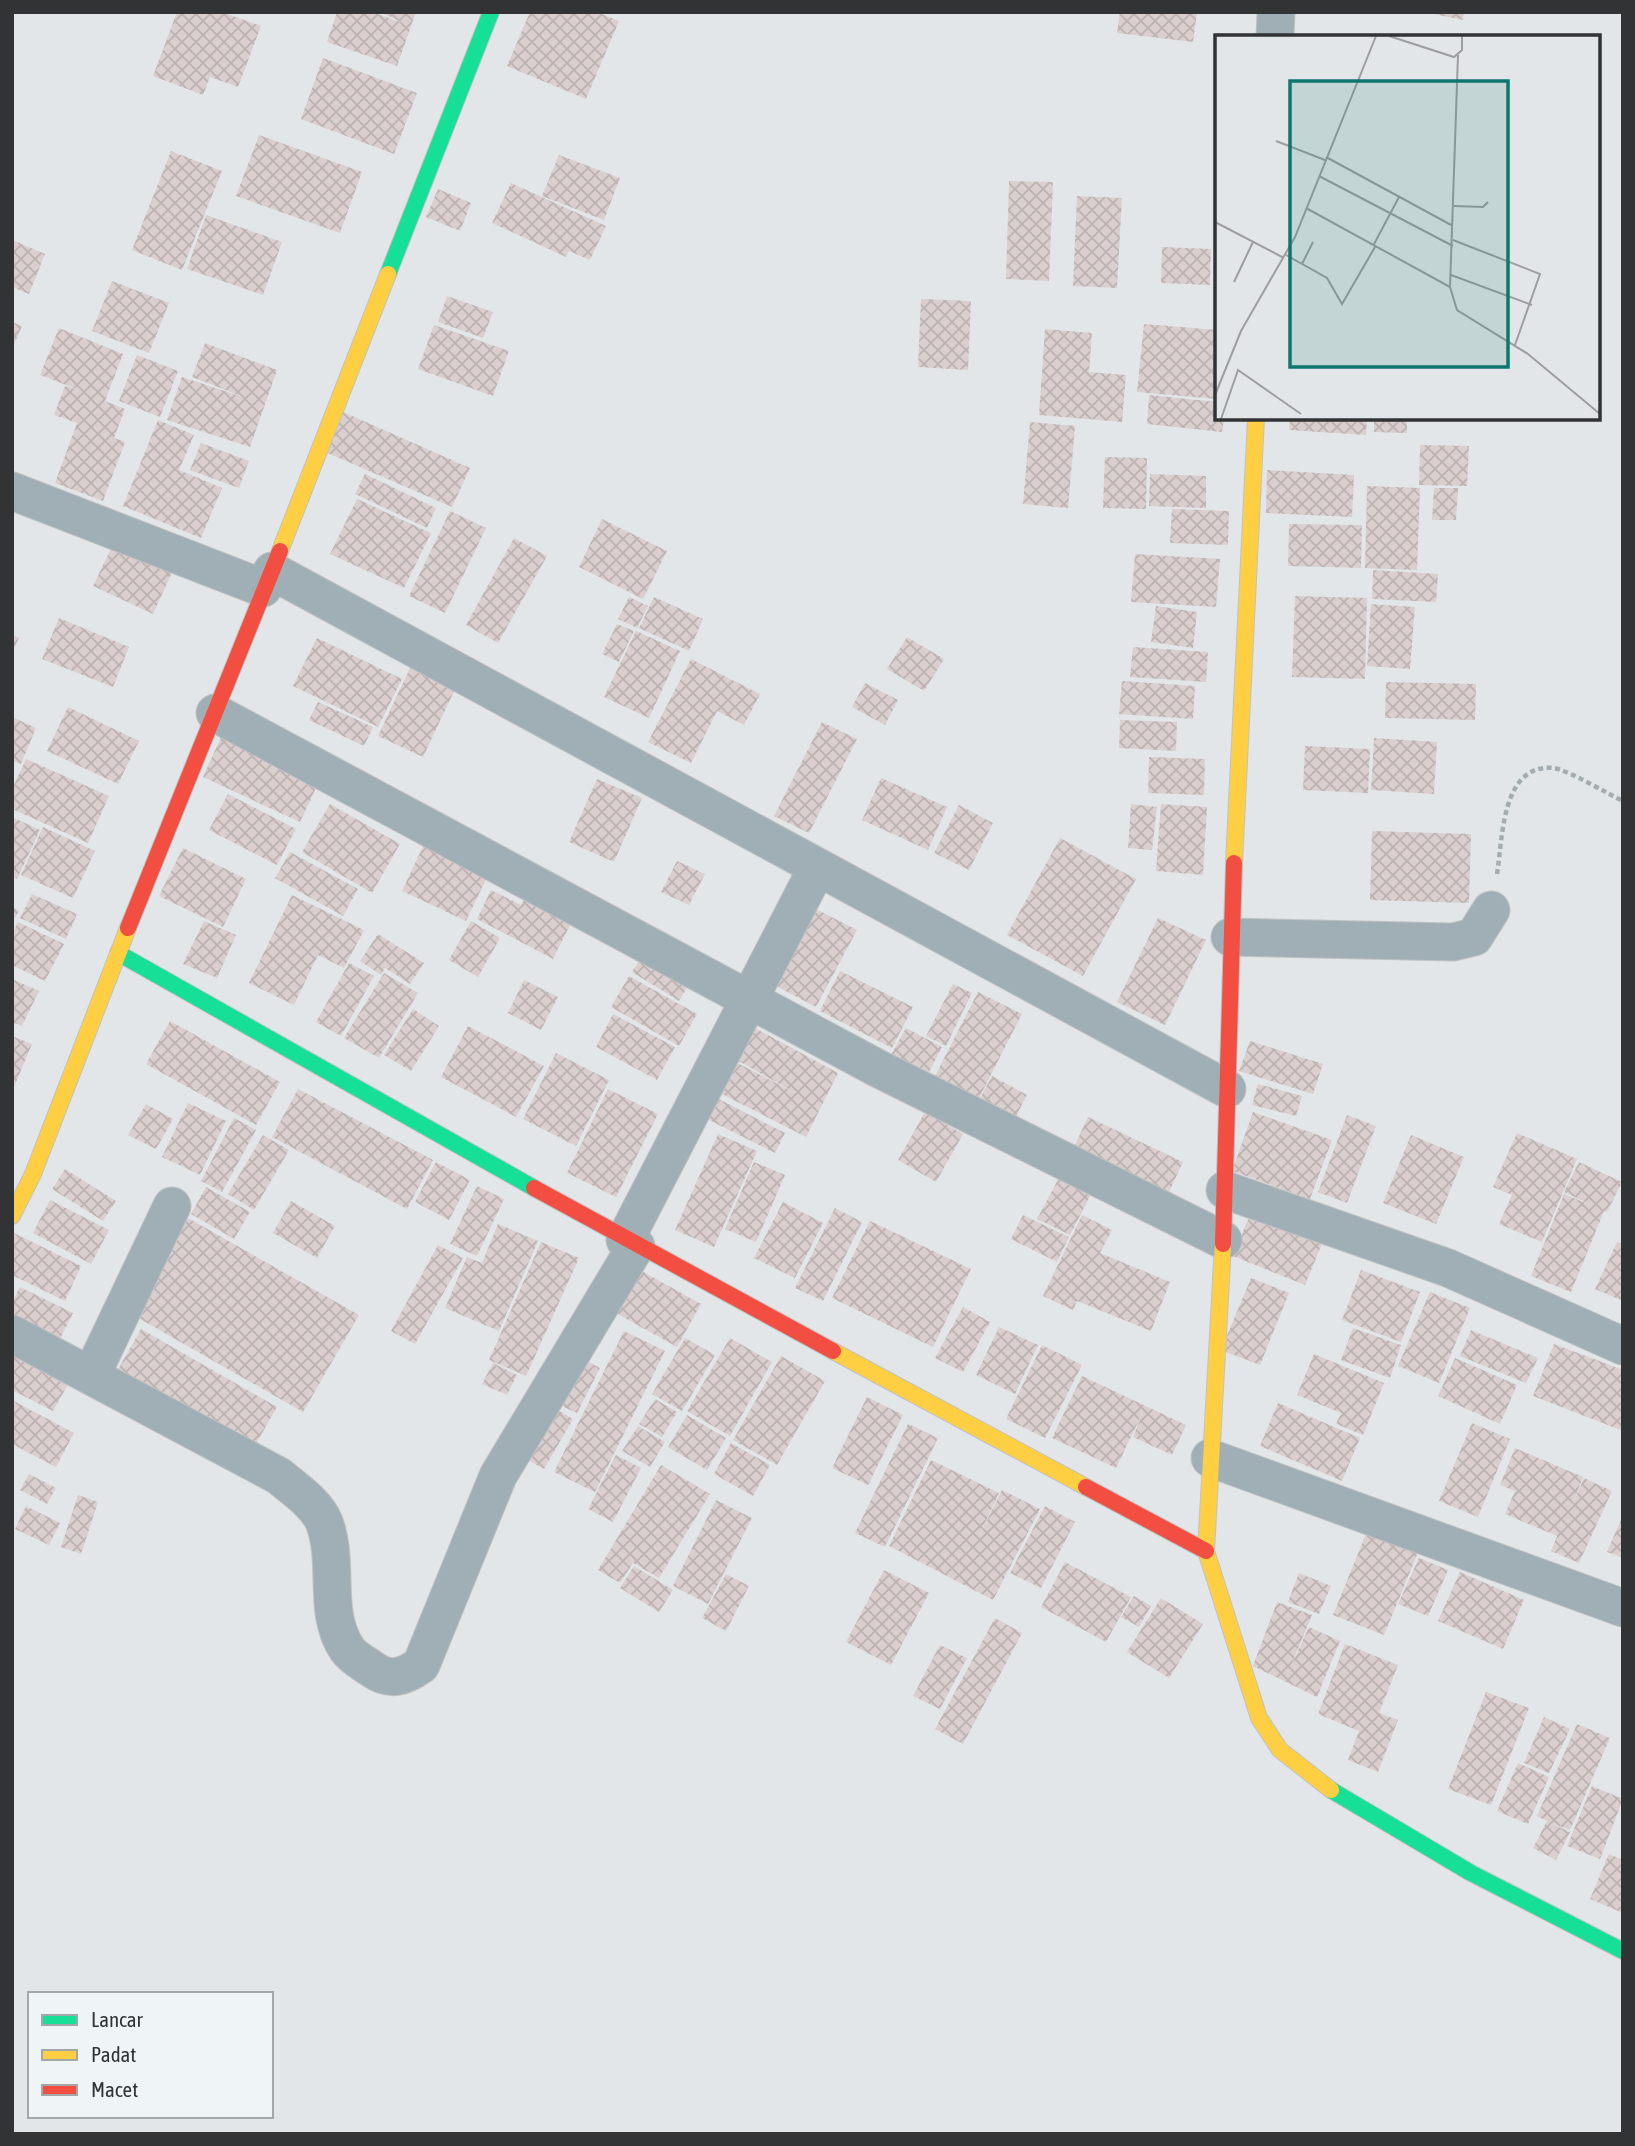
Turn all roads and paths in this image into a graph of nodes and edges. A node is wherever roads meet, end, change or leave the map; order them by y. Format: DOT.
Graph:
graph roads {
  1 [pos="491,12"];
  2 [pos="1276,12"];
  3 [pos="1275,35"];
  4 [pos="1256,420"];
  5 [pos="12,491"];
  6 [pos="267,580"];
  7 [pos="215,713"];
  8 [pos="1623,801"];
  9 [pos="817,868"];
  10 [pos="1491,910"];
  11 [pos="1230,937"];
  12 [pos="118,953"];
  13 [pos="749,999"];
  14 [pos="1227,1089"];
  15 [pos="1225,1191"];
  16 [pos="173,1206"];
  17 [pos="12,1216"];
  18 [pos="1223,1240"];
  19 [pos="630,1243"];
  20 [pos="12,1334"];
  21 [pos="1623,1346"];
  22 [pos="91,1376"];
  23 [pos="1210,1458"];
  24 [pos="1206,1550"];
  25 [pos="1623,1608"];
  26 [pos="1623,1951"];
  1 -- 6 [label="street"];
  2 -- 3 [label="street"];
  4 -- 11 [label="street"];
  5 -- 6 [label="street"];
  6 -- 7 [label="street"];
  6 -- 9 [label="street"];
  7 -- 12 [label="street"];
  7 -- 13 [label="street"];
  8 -- 10 [label="path"];
  9 -- 13 [label="street"];
  9 -- 14 [label="street"];
  10 -- 11 [label="street"];
  11 -- 14 [label="street"];
  12 -- 17 [label="street"];
  12 -- 19 [label="street"];
  13 -- 18 [label="street"];
  13 -- 19 [label="street"];
  14 -- 15 [label="street"];
  15 -- 18 [label="street"];
  15 -- 21 [label="street"];
  16 -- 22 [label="street"];
  18 -- 23 [label="street"];
  19 -- 22 [label="street"];
  19 -- 24 [label="street"];
  20 -- 22 [label="street"];
  23 -- 24 [label="street"];
  23 -- 25 [label="street"];
  24 -- 26 [label="street"];
}
